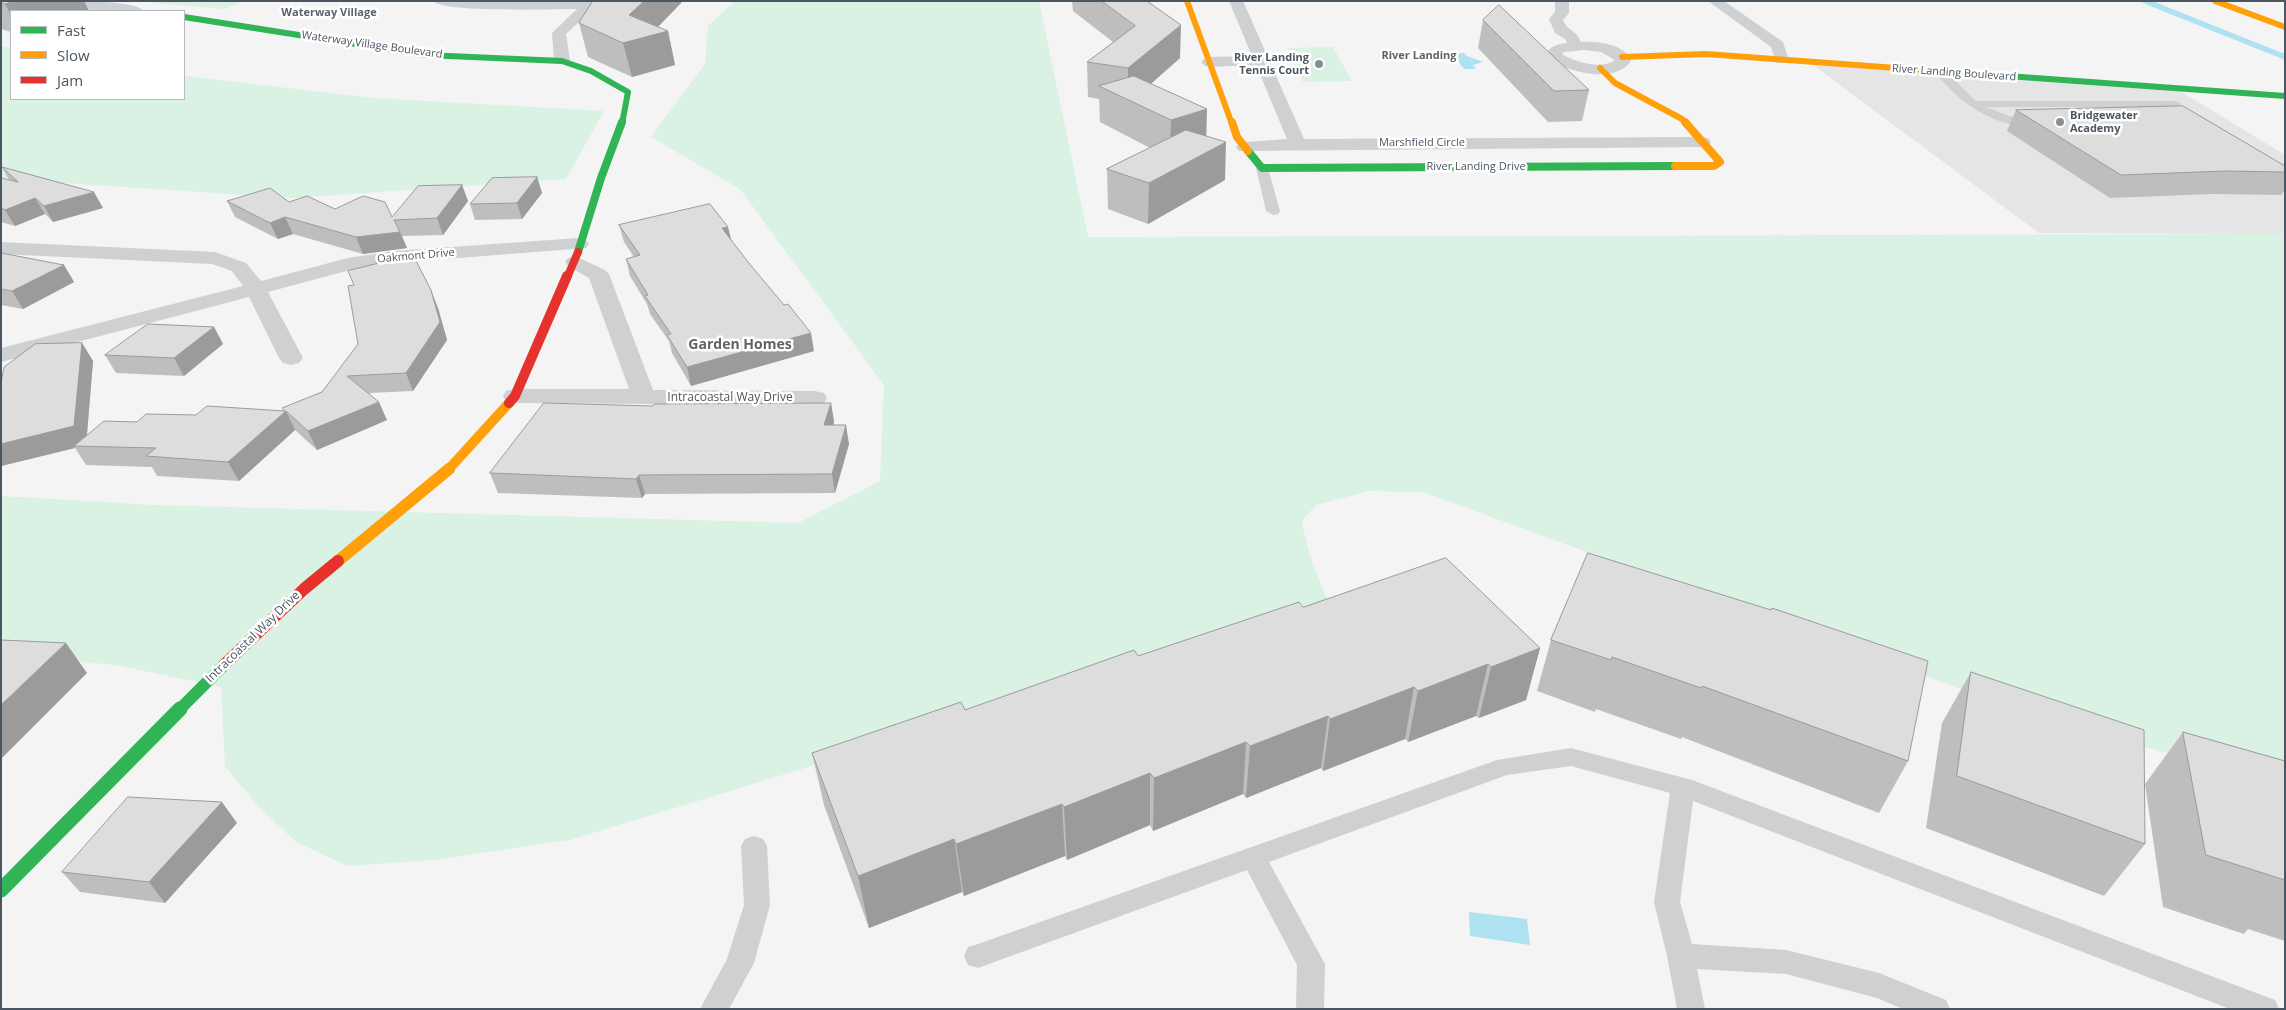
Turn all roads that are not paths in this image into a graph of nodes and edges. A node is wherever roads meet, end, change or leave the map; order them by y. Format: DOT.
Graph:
graph roads {
  1 [pos="75,1"];
  2 [pos="440,1"];
  3 [pos="1187,1"];
  4 [pos="1236,1"];
  5 [pos="1715,1"];
  6 [pos="2215,1"];
  7 [pos="608,4"];
  8 [pos="590,5"];
  9 [pos="1562,7"];
  10 [pos="129,10"];
  11 [pos="185,18"];
  12 [pos="2285,27"];
  13 [pos="1576,32"];
  14 [pos="1622,57"];
  15 [pos="1261,60"];
  16 [pos="1781,60"];
  17 [pos="562,61"];
  18 [pos="1209,62"];
  19 [pos="1600,68"];
  20 [pos="1940,72"];
  21 [pos="2147,87"];
  22 [pos="2285,96"];
  23 [pos="1974,104"];
  24 [pos="2179,106"];
  25 [pos="623,121"];
  26 [pos="2052,123"];
  27 [pos="1702,142"];
  28 [pos="1298,144"];
  29 [pos="1244,147"];
  30 [pos="1262,168"];
  31 [pos="1273,211"];
  32 [pos="1,248"];
  33 [pos="577,253"];
  34 [pos="256,289"];
  35 [pos="1,355"];
  36 [pos="291,358"];
  37 [pos="516,396"];
  38 [pos="644,397"];
  39 [pos="815,398"];
  40 [pos="1683,787"];
  41 [pos="754,846"];
  42 [pos="1253,857"];
  43 [pos="1,890"];
  44 [pos="978,956"];
  45 [pos="1681,956"];
  46 [pos="714,1009"];
  47 [pos="1310,1009"];
  48 [pos="1691,1009"];
  49 [pos="1936,1009"];
  50 [pos="2265,1009"];
  1 -- 10 [label="street"];
  2 -- 8 [label="street"];
  3 -- 18 [label="street"];
  4 -- 15 [label="street"];
  5 -- 16 [label="street"];
  6 -- 12 [label="street"];
  7 -- 8 [label="street"];
  8 -- 17 [label="street"];
  9 -- 13 [label="street"];
  11 -- 17 [label="street, Waterway Village Boulevard"];
  13 -- 14 [label="street"];
  13 -- 19 [label="street"];
  14 -- 16 [label="street, River Landing Boulevard"];
  14 -- 19 [label="street"];
  15 -- 18 [label="street"];
  15 -- 28 [label="street"];
  16 -- 20 [label="street, River Landing Boulevard"];
  17 -- 25 [label="street, Waterway Village Boulevard"];
  18 -- 29 [label="street"];
  19 -- 27 [label="street, River Landing Drive"];
  20 -- 21 [label="street, River Landing Boulevard"];
  20 -- 23 [label="lane"];
  21 -- 22 [label="street, River Landing Boulevard"];
  21 -- 24 [label="lane"];
  23 -- 24 [label="lane"];
  23 -- 26 [label="lane"];
  25 -- 33 [label="street, Intracoastal Way Drive"];
  27 -- 28 [label="street, Marshfield Circle"];
  27 -- 30 [label="street, River Landing Drive"];
  28 -- 29 [label="street, Marshfield Circle"];
  29 -- 30 [label="street"];
  30 -- 31 [label="lane"];
  32 -- 34 [label="street"];
  33 -- 34 [label="street, Oakmont Drive"];
  33 -- 37 [label="street, Intracoastal Way Drive"];
  33 -- 38 [label="street"];
  34 -- 35 [label="street, Oakmont Drive"];
  34 -- 36 [label="street"];
  37 -- 38 [label="street, Intracoastal Way Drive"];
  37 -- 43 [label="street, Intracoastal Way Drive"];
  38 -- 39 [label="street, Intracoastal Way Drive"];
  40 -- 42 [label="lane"];
  40 -- 45 [label="lane"];
  40 -- 50 [label="lane"];
  41 -- 46 [label="lane"];
  42 -- 44 [label="lane"];
  42 -- 47 [label="lane"];
  45 -- 48 [label="lane"];
  45 -- 49 [label="lane"];
}
